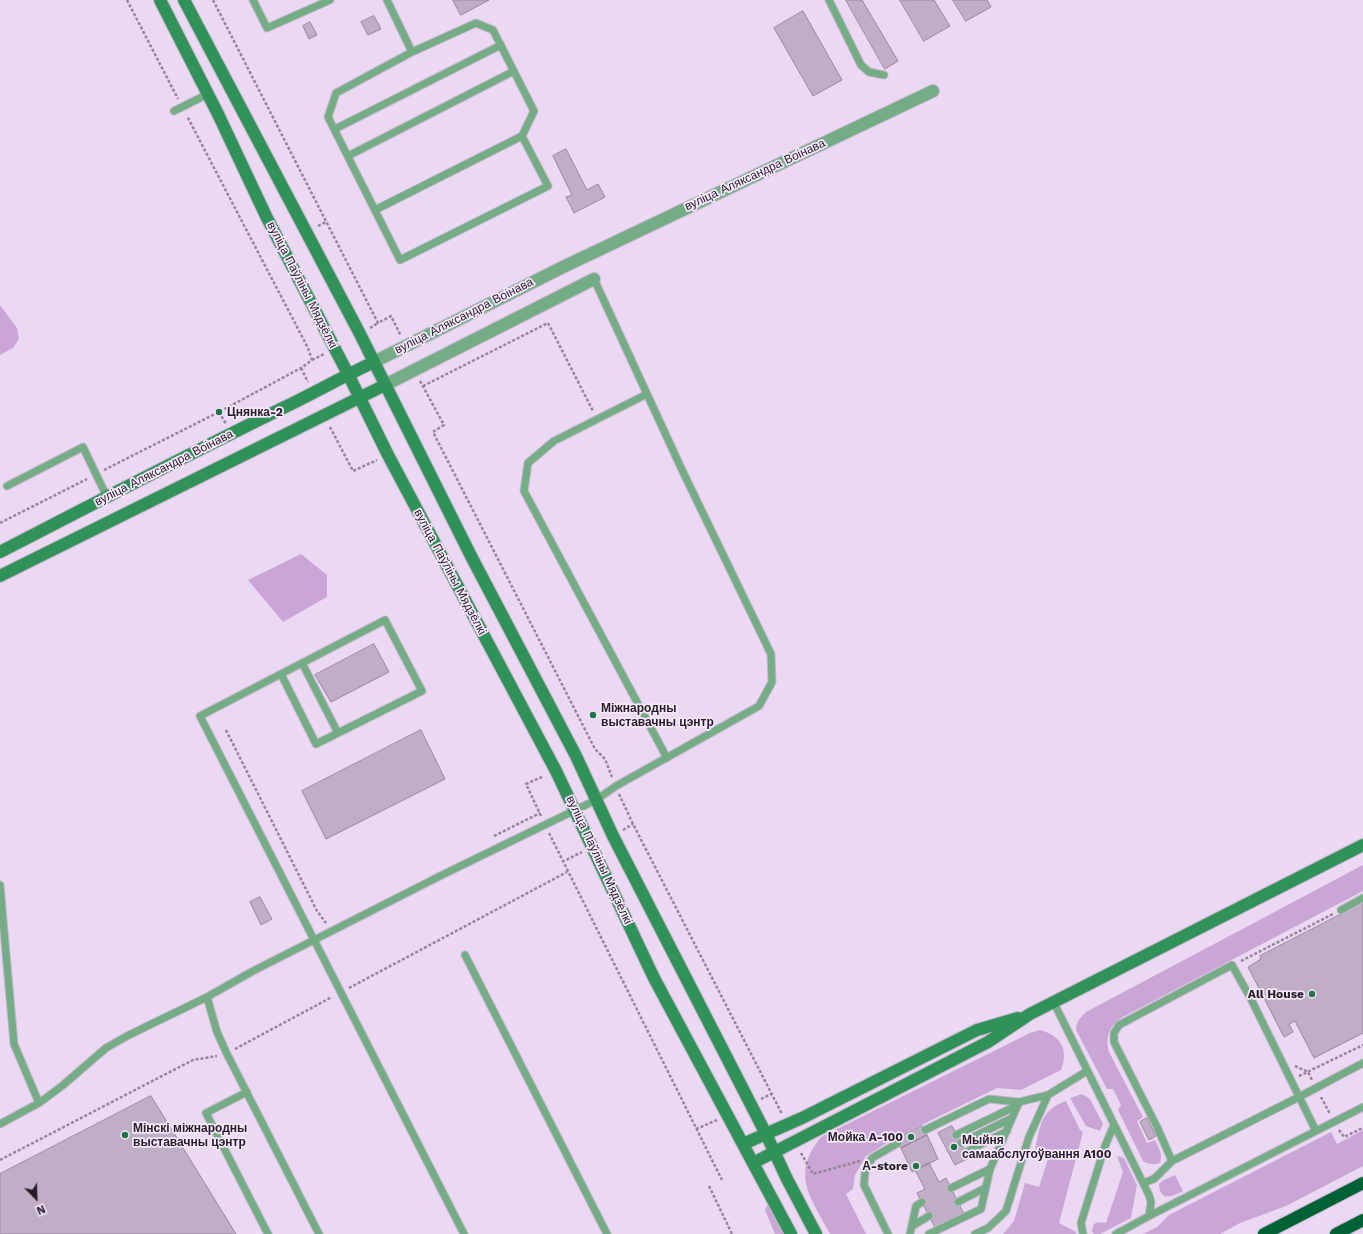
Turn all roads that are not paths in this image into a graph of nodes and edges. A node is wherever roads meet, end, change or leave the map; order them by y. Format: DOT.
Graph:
graph roads {
  1 [pos="160,0"];
  2 [pos="184,0"];
  3 [pos="253,0"];
  4 [pos="330,0"];
  5 [pos="387,0"];
  6 [pos="829,0"];
  7 [pos="317,2"];
  8 [pos="501,45"];
  9 [pos="412,52"];
  10 [pos="514,71"];
  11 [pos="884,75"];
  12 [pos="933,91"];
  13 [pos="208,94"];
  14 [pos="174,111"];
  15 [pos="334,129"];
  16 [pos="522,136"];
  17 [pos="348,156"];
  18 [pos="375,210"];
  19 [pos="594,279"];
  20 [pos="374,362"];
  21 [pos="348,374"];
  22 [pos="385,385"];
  23 [pos="647,394"];
  24 [pos="361,398"];
  25 [pos="7,486"];
  26 [pos="107,497"];
  27 [pos="0,552"];
  28 [pos="0,576"];
  29 [pos="302,663"];
  30 [pos="281,674"];
  31 [pos="338,733"];
  32 [pos="667,758"];
  33 [pos="596,800"];
  34 [pos="575,810"];
  35 [pos="1363,845"];
  36 [pos="0,885"];
  37 [pos="1363,898"];
  38 [pos="1341,910"];
  39 [pos="314,940"];
  40 [pos="465,955"];
  41 [pos="207,997"];
  42 [pos="1054,1003"];
  43 [pos="1030,1014"];
  44 [pos="1363,1063"];
  45 [pos="1087,1071"];
  46 [pos="246,1092"];
  47 [pos="1048,1096"];
  48 [pos="1299,1097"];
  49 [pos="39,1103"];
  50 [pos="1018,1104"];
  51 [pos="1363,1107"];
  52 [pos="1012,1118"];
  53 [pos="0,1124"];
  54 [pos="1114,1124"];
  55 [pos="925,1130"];
  56 [pos="1007,1131"];
  57 [pos="1316,1131"];
  58 [pos="766,1134"];
  59 [pos="956,1135"];
  60 [pos="898,1143"];
  61 [pos="961,1143"];
  62 [pos="743,1144"];
  63 [pos="966,1152"];
  64 [pos="774,1153"];
  65 [pos="1172,1161"];
  66 [pos="753,1163"];
  67 [pos="990,1169"];
  68 [pos="1143,1183"];
  69 [pos="1363,1183"];
  70 [pos="951,1188"];
  71 [pos="985,1188"];
  72 [pos="922,1202"];
  73 [pos="958,1202"];
  74 [pos="929,1216"];
  75 [pos="1149,1216"];
  76 [pos="1363,1220"];
  77 [pos="912,1226"];
  78 [pos="268,1234"];
  79 [pos="319,1234"];
  80 [pos="464,1234"];
  81 [pos="606,1234"];
  82 [pos="791,1234"];
  83 [pos="816,1234"];
  84 [pos="888,1234"];
  85 [pos="910,1234"];
  86 [pos="929,1234"];
  87 [pos="975,1234"];
  88 [pos="1083,1234"];
  89 [pos="1116,1234"];
  90 [pos="1264,1234"];
  91 [pos="1336,1234"];
  1 -- 13 [label="street, вуліца Паўліны Мядзёлкі"];
  2 -- 20 [label="street, вуліца Паўліны Мядзёлкі"];
  3 -- 7 [label="lane"];
  4 -- 7 [label="lane"];
  5 -- 9 [label="lane"];
  6 -- 11 [label="lane"];
  8 -- 9 [label="lane"];
  8 -- 10 [label="lane"];
  8 -- 15 [label="lane"];
  9 -- 15 [label="lane"];
  10 -- 16 [label="lane"];
  10 -- 17 [label="lane"];
  12 -- 20 [label="street, вуліца Аляксандра Воінава"];
  13 -- 14 [label="lane"];
  13 -- 21 [label="street, вуліца Паўліны Мядзёлкі"];
  15 -- 17 [label="lane"];
  16 -- 18 [label="lane"];
  16 -- 18 [label="lane"];
  17 -- 18 [label="lane"];
  19 -- 22 [label="street, вуліца Аляксандра Воінава"];
  19 -- 23 [label="lane"];
  20 -- 21 [label="street, вуліца Аляксандра Воінава"];
  20 -- 22 [label="street, вуліца Паўліны Мядзёлкі"];
  21 -- 24 [label="street, вуліца Паўліны Мядзёлкі"];
  21 -- 26 [label="street, вуліца Аляксандра Воінава"];
  22 -- 24 [label="street, вуліца Аляксандра Воінава"];
  22 -- 33 [label="street, вуліца Паўліны Мядзёлкі"];
  23 -- 32 [label="lane"];
  23 -- 32 [label="lane"];
  24 -- 28 [label="street, вуліца Аляксандра Воінава"];
  24 -- 34 [label="street, вуліца Паўліны Мядзёлкі"];
  25 -- 26 [label="lane"];
  26 -- 27 [label="street, вуліца Аляксандра Воінава"];
  29 -- 30 [label="lane"];
  29 -- 31 [label="lane"];
  29 -- 31 [label="lane"];
  30 -- 31 [label="lane"];
  30 -- 39 [label="lane"];
  32 -- 33 [label="lane"];
  33 -- 34 [label="lane"];
  33 -- 58 [label="street, вуліца Паўліны Мядзёлкі"];
  34 -- 39 [label="lane"];
  34 -- 62 [label="street, вуліца Паўліны Мядзёлкі"];
  35 -- 42 [label="street"];
  36 -- 49 [label="lane"];
  37 -- 38 [label="lane"];
  39 -- 41 [label="lane"];
  39 -- 80 [label="lane"];
  40 -- 81 [label="lane"];
  41 -- 46 [label="lane"];
  41 -- 49 [label="lane"];
  42 -- 43 [label="street"];
  42 -- 45 [label="lane"];
  43 -- 58 [label="street"];
  43 -- 64 [label="street"];
  44 -- 48 [label="lane"];
  45 -- 47 [label="lane"];
  45 -- 54 [label="lane"];
  46 -- 78 [label="lane"];
  46 -- 79 [label="lane"];
  47 -- 50 [label="lane"];
  47 -- 87 [label="lane"];
  48 -- 57 [label="lane"];
  48 -- 65 [label="lane"];
  48 -- 65 [label="lane"];
  49 -- 53 [label="lane"];
  50 -- 52 [label="lane"];
  50 -- 55 [label="lane"];
  50 -- 59 [label="lane"];
  51 -- 57 [label="lane"];
  52 -- 56 [label="lane"];
  52 -- 61 [label="lane"];
  54 -- 68 [label="lane"];
  54 -- 88 [label="lane"];
  56 -- 63 [label="lane"];
  56 -- 67 [label="lane"];
  57 -- 75 [label="lane"];
  58 -- 62 [label="street"];
  58 -- 64 [label="street, вуліца Паўліны Мядзёлкі"];
  60 -- 84 [label="lane"];
  62 -- 66 [label="street, вуліца Паўліны Мядзёлкі"];
  64 -- 66 [label="street"];
  64 -- 83 [label="street, вуліца Паўліны Мядзёлкі"];
  65 -- 68 [label="lane"];
  66 -- 82 [label="street, вуліца Паўліны Мядзёлкі"];
  67 -- 70 [label="lane"];
  67 -- 71 [label="lane"];
  68 -- 75 [label="lane"];
  69 -- 90 [label="highway"];
  71 -- 73 [label="lane"];
  71 -- 86 [label="lane"];
  72 -- 77 [label="lane"];
  74 -- 77 [label="lane"];
  75 -- 89 [label="lane"];
  76 -- 91 [label="highway"];
  77 -- 85 [label="lane"];
}
